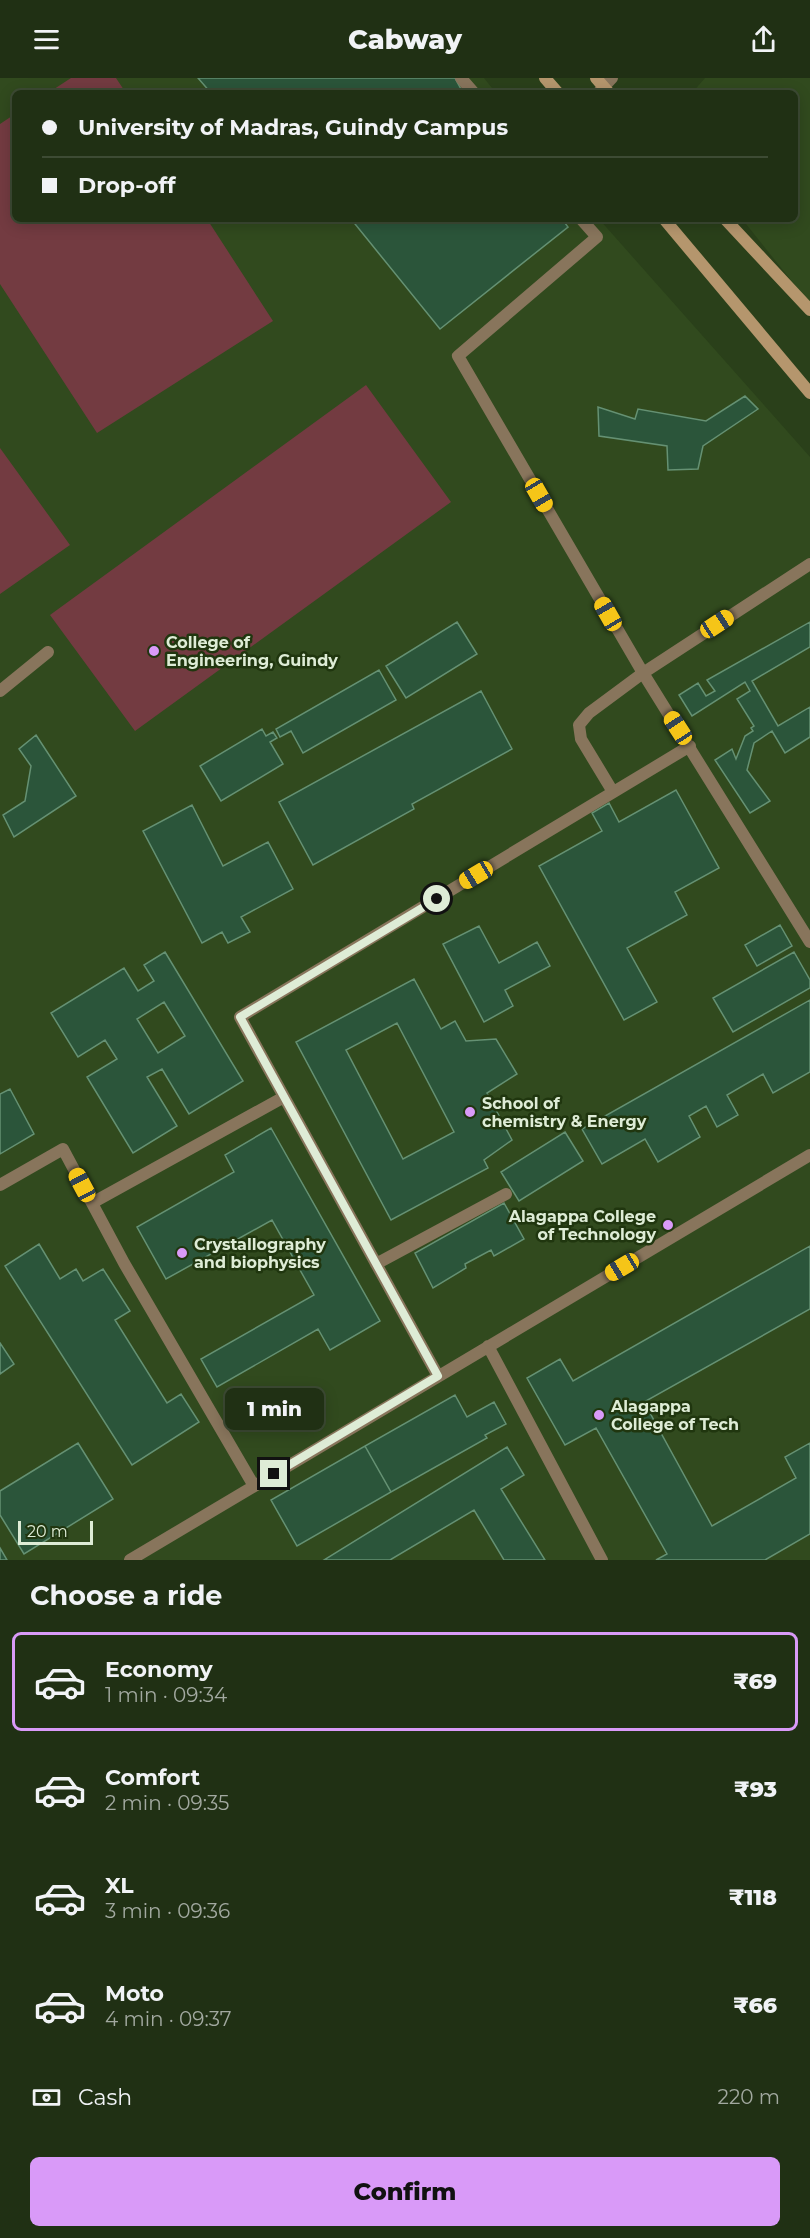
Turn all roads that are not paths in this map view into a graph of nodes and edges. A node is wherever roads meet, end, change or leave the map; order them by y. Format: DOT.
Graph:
graph roads {
  1 [pos="461,78"];
  2 [pos="544,78"];
  3 [pos="471,90"];
  4 [pos="555,90"];
  5 [pos="584,222"];
  6 [pos="667,222"];
  7 [pos="728,222"];
  8 [pos="810,310"];
  9 [pos="810,393"];
  10 [pos="810,564"];
  11 [pos="48,652"];
  12 [pos="643,673"];
  13 [pos="0,691"];
  14 [pos="690,746"];
  15 [pos="613,792"];
  16 [pos="810,942"];
  17 [pos="284,1097"];
  18 [pos="810,1155"];
  19 [pos="0,1185"];
  20 [pos="506,1194"];
  21 [pos="92,1203"];
  22 [pos="376,1264"];
  23 [pos="488,1346"];
  24 [pos="438,1376"];
  25 [pos="254,1486"];
  26 [pos="130,1560"];
  27 [pos="602,1560"];
  1 -- 3 [label="lane"];
  2 -- 4 [label="main road"];
  5 -- 12 [label="lane"];
  6 -- 9 [label="main road"];
  7 -- 8 [label="main road"];
  10 -- 12 [label="lane"];
  11 -- 13 [label="lane"];
  12 -- 14 [label="lane"];
  12 -- 15 [label="lane"];
  14 -- 15 [label="lane"];
  14 -- 16 [label="lane"];
  15 -- 17 [label="lane"];
  17 -- 21 [label="lane"];
  17 -- 22 [label="lane"];
  18 -- 23 [label="lane"];
  19 -- 21 [label="lane"];
  20 -- 22 [label="lane"];
  21 -- 25 [label="lane"];
  22 -- 24 [label="lane"];
  23 -- 24 [label="lane"];
  23 -- 27 [label="lane"];
  24 -- 25 [label="lane"];
  25 -- 26 [label="lane"];
}
